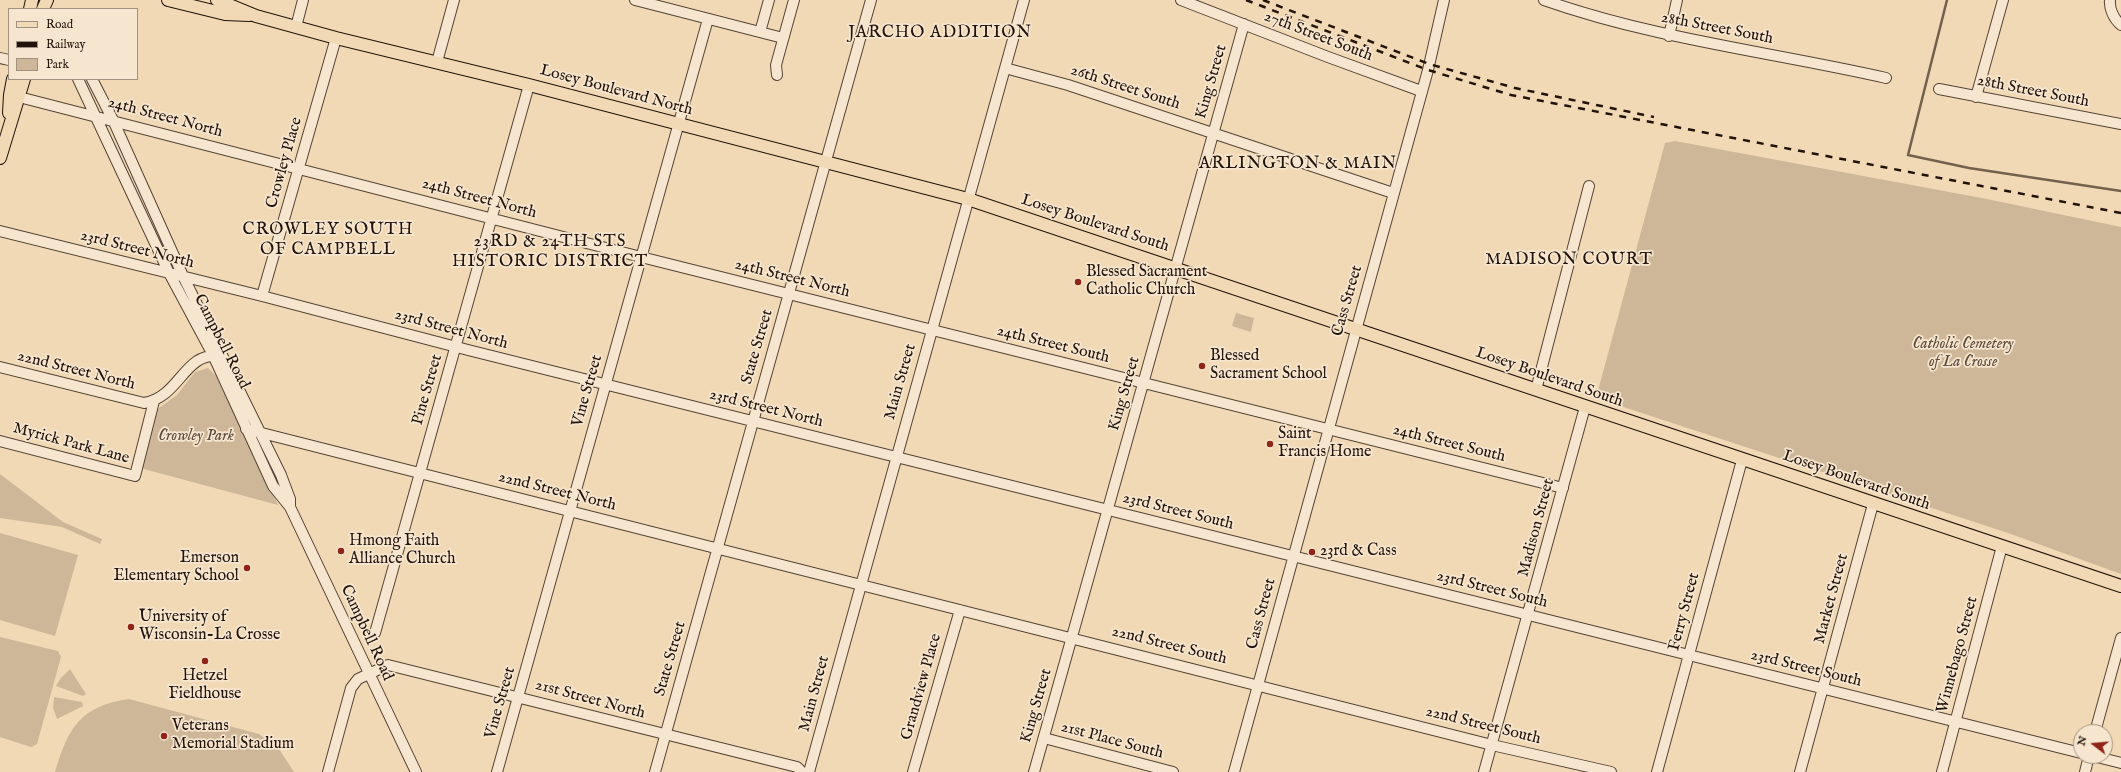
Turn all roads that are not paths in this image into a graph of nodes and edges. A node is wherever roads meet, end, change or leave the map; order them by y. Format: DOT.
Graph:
graph roads {
  1 [pos="168,0"];
  2 [pos="217,0"];
  3 [pos="303,0"];
  4 [pos="454,0"];
  5 [pos="635,0"];
  6 [pos="769,0"];
  7 [pos="794,0"];
  8 [pos="871,0"];
  9 [pos="1024,0"];
  10 [pos="1181,0"];
  11 [pos="1444,0"];
  12 [pos="1544,0"];
  13 [pos="1677,0"];
  14 [pos="2003,0"];
  15 [pos="2110,0"];
  16 [pos="664,4"];
  17 [pos="256,16"];
  18 [pos="708,19"];
  19 [pos="1244,24"];
  20 [pos="2121,25"];
  21 [pos="296,26"];
  22 [pos="760,32"];
  23 [pos="1669,36"];
  24 [pos="336,38"];
  25 [pos="783,38"];
  26 [pos="437,62"];
  27 [pos="1005,68"];
  28 [pos="777,75"];
  29 [pos="1886,78"];
  30 [pos="13,80"];
  31 [pos="24,80"];
  32 [pos="78,80"];
  33 [pos="93,80"];
  34 [pos="529,85"];
  35 [pos="1939,90"];
  36 [pos="1421,91"];
  37 [pos="19,97"];
  38 [pos="1976,97"];
  39 [pos="95,115"];
  40 [pos="113,120"];
  41 [pos="9,122"];
  42 [pos="678,124"];
  43 [pos="2121,124"];
  44 [pos="1213,132"];
  45 [pos="0,158"];
  46 [pos="826,161"];
  47 [pos="299,169"];
  48 [pos="1589,186"];
  49 [pos="1393,193"];
  50 [pos="968,199"];
  51 [pos="491,218"];
  52 [pos="0,231"];
  53 [pos="641,258"];
  54 [pos="1176,268"];
  55 [pos="169,273"];
  56 [pos="183,276"];
  57 [pos="789,294"];
  58 [pos="262,296"];
  59 [pos="1355,328"];
  60 [pos="931,329"];
  61 [pos="455,347"];
  62 [pos="213,355"];
  63 [pos="223,356"];
  64 [pos="0,367"];
  65 [pos="1143,383"];
  66 [pos="606,385"];
  67 [pos="1536,390"];
  68 [pos="154,401"];
  69 [pos="1585,407"];
  70 [pos="753,420"];
  71 [pos="246,429"];
  72 [pos="1328,429"];
  73 [pos="260,432"];
  74 [pos="0,441"];
  75 [pos="896,457"];
  76 [pos="1742,460"];
  77 [pos="420,472"];
  78 [pos="1563,488"];
  79 [pos="1874,504"];
  80 [pos="290,507"];
  81 [pos="1108,510"];
  82 [pos="570,511"];
  83 [pos="2002,546"];
  84 [pos="717,549"];
  85 [pos="1294,556"];
  86 [pos="860,585"];
  87 [pos="2121,586"];
  88 [pos="960,610"];
  89 [pos="1529,615"];
  90 [pos="375,633"];
  91 [pos="1072,637"];
  92 [pos="2121,638"];
  93 [pos="1688,655"];
  94 [pos="368,672"];
  95 [pos="1258,684"];
  96 [pos="1823,688"];
  97 [pos="518,697"];
  98 [pos="1955,722"];
  99 [pos="2097,724"];
  100 [pos="664,736"];
  101 [pos="1044,738"];
  102 [pos="1492,745"];
  103 [pos="2073,751"];
  104 [pos="328,772"];
  105 [pos="416,772"];
  106 [pos="497,772"];
  107 [pos="654,772"];
  108 [pos="802,772"];
  109 [pos="809,772"];
  110 [pos="913,772"];
  111 [pos="1034,772"];
  112 [pos="1173,772"];
  113 [pos="1234,772"];
  114 [pos="1484,772"];
  115 [pos="1611,772"];
  116 [pos="1657,772"];
  117 [pos="1800,772"];
  118 [pos="1942,772"];
  1 -- 17 [label="main road, Losey Boulevard North"];
  2 -- 17 [label="main road, Losey Boulevard North"];
  3 -- 21 [label="street"];
  4 -- 26 [label="street"];
  5 -- 16 [label="street"];
  6 -- 22 [label="street"];
  7 -- 25 [label="street"];
  8 -- 46 [label="street, State Street"];
  9 -- 27 [label="street, Main Street"];
  10 -- 19 [label="street, 27th Street South"];
  11 -- 36 [label="street, Cass Street"];
  12 -- 23 [label="street, 28th Street South"];
  13 -- 23 [label="street"];
  14 -- 38 [label="street"];
  15 -- 20 [label="street"];
  16 -- 18 [label="street"];
  17 -- 21 [label="main road, Losey Boulevard North"];
  18 -- 22 [label="street"];
  18 -- 42 [label="street, Vine Street"];
  19 -- 36 [label="street, 27th Street South"];
  19 -- 44 [label="street, King Street"];
  21 -- 24 [label="main road, Losey Boulevard North"];
  22 -- 25 [label="street"];
  23 -- 29 [label="street, 28th Street South"];
  24 -- 26 [label="main road, Losey Boulevard North"];
  24 -- 47 [label="street, Crowley Place"];
  25 -- 28 [label="street"];
  26 -- 34 [label="main road, Losey Boulevard North"];
  27 -- 44 [label="street, 26th Street South"];
  27 -- 50 [label="street, Main Street"];
  30 -- 41 [label="main road"];
  31 -- 37 [label="main road"];
  32 -- 39 [label="street, Campbell Road"];
  33 -- 40 [label="street, Campbell Road"];
  34 -- 42 [label="main road, Losey Boulevard North"];
  34 -- 51 [label="street, Pine Street"];
  35 -- 38 [label="street, 28th Street South"];
  36 -- 49 [label="street, Cass Street"];
  37 -- 39 [label="street, 24th Street North"];
  37 -- 41 [label="main road"];
  38 -- 43 [label="street, 28th Street South"];
  39 -- 40 [label="street, 24th Street North"];
  39 -- 55 [label="street, Campbell Road"];
  40 -- 47 [label="street, 24th Street North"];
  40 -- 56 [label="street, Campbell Road"];
  41 -- 45 [label="main road"];
  42 -- 46 [label="main road, Losey Boulevard North"];
  42 -- 53 [label="street, Vine Street"];
  44 -- 49 [label="street, 26th Street South"];
  44 -- 54 [label="street, King Street"];
  46 -- 50 [label="main road, Losey Boulevard North"];
  46 -- 57 [label="street, State Street"];
  47 -- 51 [label="street, 24th Street North"];
  47 -- 58 [label="street, Crowley Place"];
  48 -- 67 [label="street"];
  49 -- 59 [label="street, Cass Street"];
  50 -- 54 [label="main road, Losey Boulevard South"];
  50 -- 60 [label="street, Main Street"];
  51 -- 53 [label="street, 24th Street North"];
  51 -- 61 [label="street, Pine Street"];
  52 -- 55 [label="street, 23rd Street North"];
  53 -- 57 [label="street, 24th Street North"];
  53 -- 66 [label="street, Vine Street"];
  54 -- 59 [label="main road, Losey Boulevard South"];
  54 -- 65 [label="street, King Street"];
  55 -- 56 [label="street, 23rd Street North"];
  55 -- 62 [label="street, Campbell Road"];
  56 -- 58 [label="street, 23rd Street North"];
  56 -- 63 [label="street, Campbell Road"];
  57 -- 60 [label="street, 24th Street North"];
  57 -- 70 [label="street, State Street"];
  58 -- 61 [label="street, 23rd Street North"];
  59 -- 67 [label="main road, Losey Boulevard South"];
  59 -- 72 [label="street, Cass Street"];
  60 -- 65 [label="street, 24th Street South"];
  60 -- 75 [label="street, Main Street"];
  61 -- 66 [label="street, 23rd Street North"];
  61 -- 77 [label="street, Pine Street"];
  62 -- 63 [label="street, 22nd Street North"];
  62 -- 68 [label="street, 22nd Street North"];
  62 -- 71 [label="street, Campbell Road"];
  63 -- 73 [label="street, Campbell Road"];
  64 -- 68 [label="street, 22nd Street North"];
  65 -- 72 [label="street, 24th Street South"];
  65 -- 81 [label="street, King Street"];
  66 -- 70 [label="street, 23rd Street North"];
  66 -- 82 [label="street, Vine Street"];
  67 -- 69 [label="main road, Losey Boulevard South"];
  68 -- 74 [label="street, Myrick Park Lane"];
  69 -- 76 [label="main road, Losey Boulevard South"];
  69 -- 78 [label="street, Madison Street"];
  70 -- 75 [label="street, 23rd Street North"];
  70 -- 84 [label="street, State Street"];
  71 -- 73 [label="street, 22nd Street North"];
  71 -- 80 [label="street, Campbell Road"];
  72 -- 78 [label="street, 24th Street South"];
  72 -- 85 [label="street, Cass Street"];
  73 -- 77 [label="street, 22nd Street North"];
  73 -- 80 [label="street, Campbell Road"];
  75 -- 81 [label="street, 23rd Street South"];
  75 -- 86 [label="street, Main Street"];
  76 -- 79 [label="main road, Losey Boulevard South"];
  76 -- 93 [label="street, Ferry Street"];
  77 -- 82 [label="street, 22nd Street North"];
  77 -- 90 [label="street, Pine Street"];
  78 -- 89 [label="street, Madison Street"];
  79 -- 83 [label="main road, Losey Boulevard South"];
  79 -- 96 [label="street, Market Street"];
  80 -- 94 [label="street, Campbell Road"];
  81 -- 85 [label="street, 23rd Street South"];
  81 -- 91 [label="street, King Street"];
  82 -- 84 [label="street, 22nd Street North"];
  82 -- 97 [label="street, Vine Street"];
  83 -- 87 [label="main road, Losey Boulevard South"];
  83 -- 98 [label="street, Winnebago Street"];
  84 -- 86 [label="street, 22nd Street North"];
  84 -- 100 [label="street, State Street"];
  85 -- 89 [label="street, 23rd Street South"];
  85 -- 95 [label="street, Cass Street"];
  86 -- 88 [label="street, 22nd Street South"];
  86 -- 109 [label="street, Main Street"];
  88 -- 91 [label="street, 22nd Street South"];
  88 -- 110 [label="street, Grandview Place"];
  89 -- 93 [label="street, 23rd Street South"];
  89 -- 102 [label="street, Madison Street"];
  91 -- 95 [label="street, 22nd Street South"];
  91 -- 101 [label="street, King Street"];
  92 -- 99 [label="street"];
  93 -- 96 [label="street, 23rd Street South"];
  93 -- 116 [label="street, Ferry Street"];
  94 -- 97 [label="street, 21st Street North"];
  94 -- 104 [label="street"];
  94 -- 105 [label="street, Campbell Road"];
  95 -- 102 [label="street, 22nd Street South"];
  95 -- 113 [label="street, Cass Street"];
  96 -- 98 [label="street, 23rd Street South"];
  96 -- 117 [label="street, Market Street"];
  97 -- 100 [label="street, 21st Street North"];
  97 -- 106 [label="street, Vine Street"];
  98 -- 103 [label="street, 23rd Street South"];
  98 -- 118 [label="street, Winnebago Street"];
  100 -- 107 [label="street, State Street"];
  100 -- 108 [label="street, 21st Street North"];
  101 -- 111 [label="street, King Street"];
  101 -- 112 [label="street, 21st Place South"];
  102 -- 114 [label="street, Madison Street"];
  102 -- 115 [label="street, 22nd Street South"];
}
